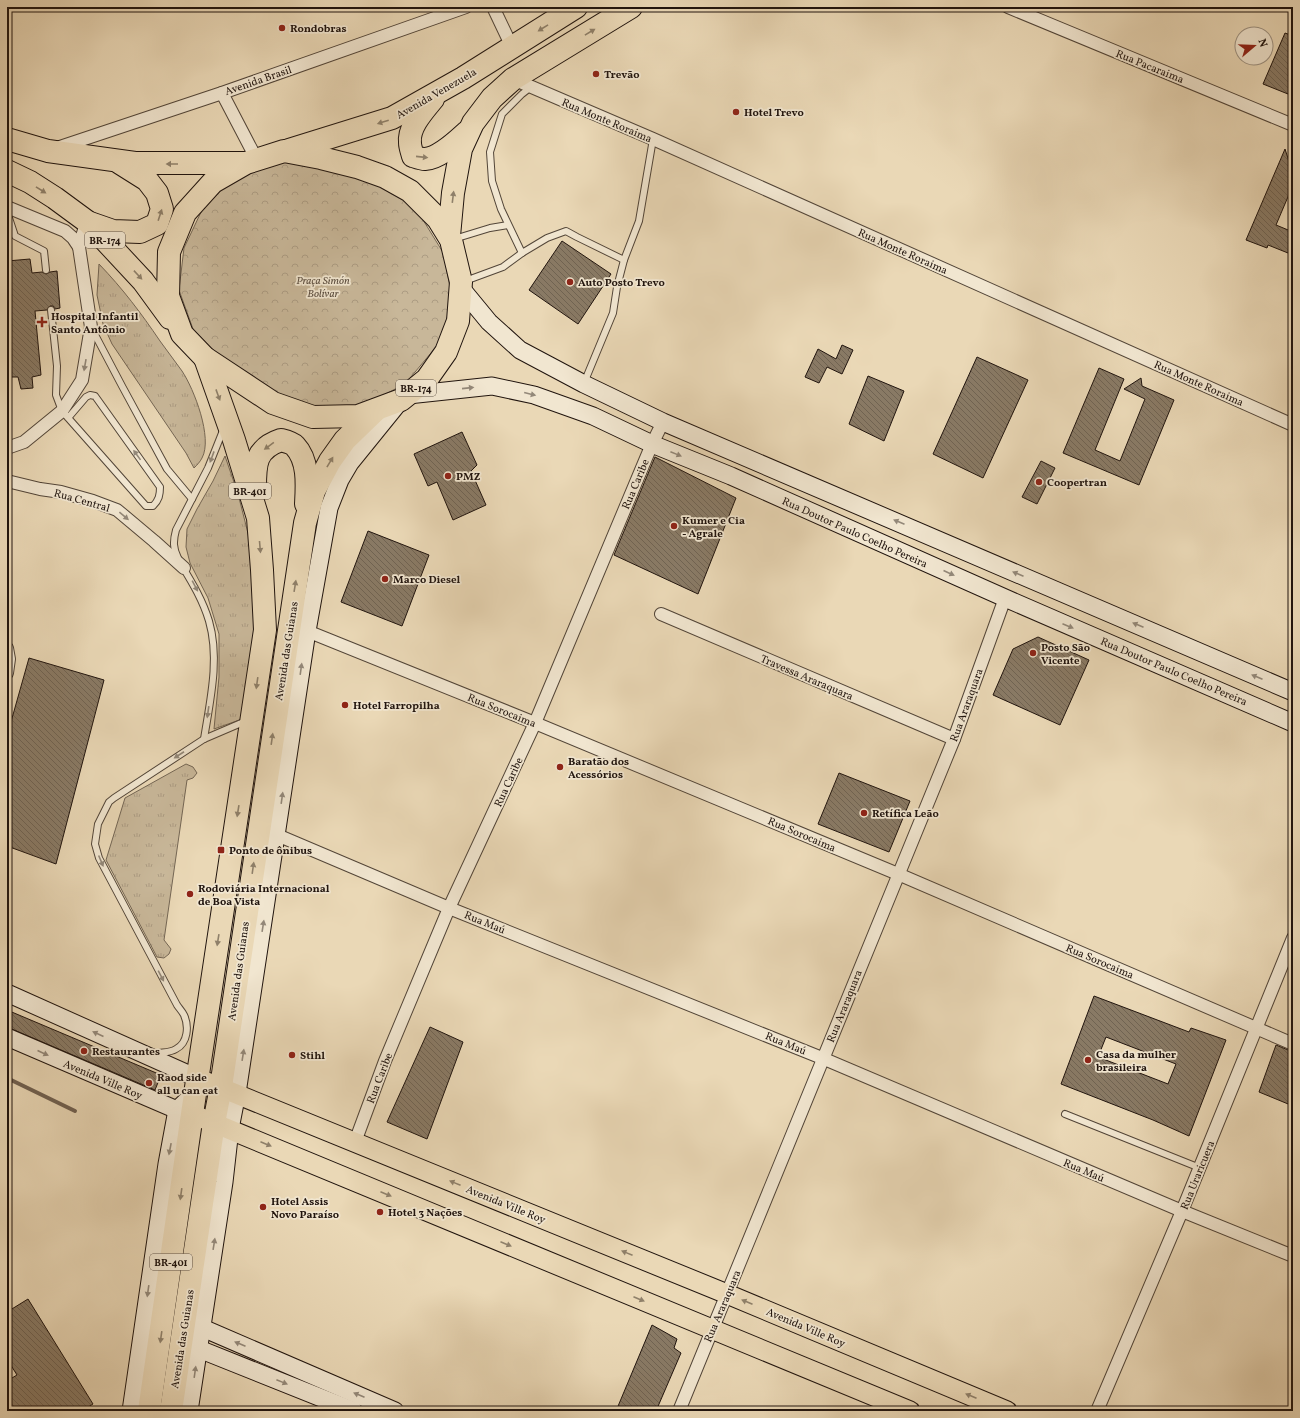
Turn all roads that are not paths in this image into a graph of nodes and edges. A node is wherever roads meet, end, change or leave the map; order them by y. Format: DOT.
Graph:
graph roads {
  1 [pos="466,7"];
  2 [pos="493,7"];
  3 [pos="576,7"];
  4 [pos="631,7"];
  5 [pos="1008,7"];
  6 [pos="512,47"];
  7 [pos="522,83"];
  8 [pos="222,93"];
  9 [pos="437,93"];
  10 [pos="1293,125"];
  11 [pos="470,129"];
  12 [pos="7,139"];
  13 [pos="653,139"];
  14 [pos="48,151"];
  15 [pos="284,151"];
  16 [pos="116,161"];
  17 [pos="251,161"];
  18 [pos="7,171"];
  19 [pos="7,206"];
  20 [pos="7,212"];
  21 [pos="89,223"];
  22 [pos="508,225"];
  23 [pos="450,238"];
  24 [pos="79,246"];
  25 [pos="522,253"];
  26 [pos="624,260"];
  27 [pos="46,270"];
  28 [pos="461,285"];
  29 [pos="51,310"];
  30 [pos="92,327"];
  31 [pos="182,334"];
  32 [pos="205,358"];
  33 [pos="584,384"];
  34 [pos="404,398"];
  35 [pos="65,414"];
  36 [pos="379,417"];
  37 [pos="227,421"];
  38 [pos="663,422"];
  39 [pos="1293,425"];
  40 [pos="652,444"];
  41 [pos="7,448"];
  42 [pos="7,481"];
  43 [pos="192,500"];
  44 [pos="258,518"];
  45 [pos="305,523"];
  46 [pos="184,568"];
  47 [pos="1005,598"];
  48 [pos="661,614"];
  49 [pos="307,631"];
  50 [pos="7,648"];
  51 [pos="7,673"];
  52 [pos="1293,692"];
  53 [pos="252,719"];
  54 [pos="536,723"];
  55 [pos="1293,723"];
  56 [pos="204,739"];
  57 [pos="954,739"];
  58 [pos="277,835"];
  59 [pos="898,874"];
  60 [pos="449,908"];
  61 [pos="1293,938"];
  62 [pos="7,993"];
  63 [pos="1256,1029"];
  64 [pos="7,1037"];
  65 [pos="1293,1044"];
  66 [pos="146,1056"];
  67 [pos="822,1058"];
  68 [pos="229,1090"];
  69 [pos="190,1099"];
  70 [pos="1065,1114"];
  71 [pos="222,1126"];
  72 [pos="355,1142"];
  73 [pos="1200,1168"];
  74 [pos="1182,1211"];
  75 [pos="1293,1256"];
  76 [pos="727,1294"];
  77 [pos="194,1324"];
  78 [pos="711,1329"];
  79 [pos="190,1345"];
  80 [pos="130,1411"];
  81 [pos="149,1411"];
  82 [pos="171,1411"];
  83 [pos="189,1411"];
  84 [pos="354,1411"];
  85 [pos="395,1411"];
  86 [pos="679,1411"];
  87 [pos="910,1411"];
  88 [pos="1007,1411"];
  89 [pos="1097,1411"];
  1 -- 8 [label="street, Avenida Brasil"];
  2 -- 6 [label="street"];
  3 -- 6 [label="highway, Avenida Venezuela / BR-174, one-way"];
  7 -- 4 [label="highway, BR-174, one-way"];
  5 -- 10 [label="street, Rua Pacaraima"];
  6 -- 9 [label="highway, Avenida Venezuela / BR-174"];
  7 -- 11 [label="highway, BR-174"];
  7 -- 13 [label="street, Rua Monte Roraima"];
  7 -- 22 [label="lane"];
  8 -- 14 [label="street, Avenida Brasil"];
  8 -- 17 [label="street"];
  9 -- 11 [label="highway, one-way"];
  9 -- 15 [label="highway, Avenida Venezuela / BR-174, one-way"];
  23 -- 11 [label="highway, BR-174, one-way"];
  12 -- 14 [label="highway, BR-174"];
  13 -- 26 [label="lane"];
  13 -- 39 [label="street, Rua Monte Roraima"];
  14 -- 16 [label="highway, BR-174"];
  15 -- 17 [label="highway, BR-174"];
  15 -- 23 [label="highway, BR-174"];
  17 -- 16 [label="highway, BR-174, one-way"];
  21 -- 16 [label="highway, one-way"];
  17 -- 31 [label="highway, BR-174"];
  18 -- 21 [label="highway, BR-174, one-way"];
  19 -- 24 [label="street"];
  20 -- 27 [label="lane"];
  21 -- 24 [label="street"];
  21 -- 31 [label="highway, BR-174, one-way"];
  22 -- 23 [label="lane"];
  22 -- 25 [label="lane"];
  23 -- 28 [label="highway, BR-174"];
  24 -- 30 [label="street"];
  25 -- 26 [label="lane"];
  25 -- 28 [label="lane"];
  26 -- 33 [label="lane"];
  28 -- 33 [label="main road"];
  28 -- 34 [label="highway, BR-174"];
  29 -- 35 [label="lane"];
  30 -- 35 [label="street, one-way"];
  30 -- 43 [label="lane"];
  31 -- 32 [label="highway, BR-174"];
  32 -- 36 [label="highway, BR-174"];
  32 -- 37 [label="highway, Avenida das Guianas / BR-401, one-way"];
  33 -- 38 [label="main road"];
  34 -- 36 [label="highway, BR-174"];
  34 -- 40 [label="main road, Rua Doutor Paulo Coelho Pereira, one-way"];
  35 -- 35 [label="lane, one-way"];
  35 -- 41 [label="street"];
  45 -- 36 [label="highway, Avenida das Guianas / BR-401, one-way"];
  36 -- 49 [label="main road, Avenida das Guianas"];
  37 -- 43 [label="lane, one-way"];
  37 -- 44 [label="highway, Avenida das Guianas / BR-401"];
  38 -- 40 [label="street, Rua Caribe"];
  52 -- 38 [label="main road, one-way"];
  40 -- 47 [label="main road, Rua Doutor Paulo Coelho Pereira, one-way"];
  40 -- 54 [label="street, Rua Caribe"];
  42 -- 46 [label="street, Rua Central, one-way"];
  43 -- 46 [label="lane"];
  45 -- 44 [label="highway, one-way"];
  44 -- 53 [label="highway, Avenida das Guianas / BR-401, one-way"];
  68 -- 45 [label="highway, Avenida das Guianas / BR-401, one-way"];
  46 -- 56 [label="lane, one-way"];
  47 -- 55 [label="main road, Rua Doutor Paulo Coelho Pereira, one-way"];
  47 -- 57 [label="street, Rua Araraquara"];
  48 -- 57 [label="street, Travessa Araraquara"];
  49 -- 54 [label="street, Rua Sorocaima"];
  58 -- 49 [label="main road, Avenida das Guianas, one-way"];
  50 -- 51 [label="street"];
  53 -- 56 [label="lane"];
  53 -- 69 [label="highway, Avenida das Guianas / BR-401, one-way"];
  54 -- 59 [label="street, Rua Sorocaima"];
  54 -- 60 [label="street, Rua Caribe"];
  56 -- 66 [label="lane, one-way"];
  57 -- 59 [label="street, Rua Araraquara"];
  58 -- 60 [label="street, Rua Maú"];
  68 -- 58 [label="main road, Avenida das Guianas, one-way"];
  59 -- 63 [label="street, Rua Sorocaima"];
  59 -- 67 [label="street, Rua Araraquara"];
  60 -- 67 [label="street, Rua Maú"];
  60 -- 72 [label="street, Rua Caribe"];
  61 -- 63 [label="street, Rua Uraricuera"];
  66 -- 62 [label="main road, Avenida Ville Roy, one-way"];
  63 -- 65 [label="street, Rua Sorocaima"];
  63 -- 73 [label="street, Rua Uraricuera"];
  64 -- 69 [label="main road, Avenida Ville Roy, one-way"];
  66 -- 69 [label="main road, Avenida Ville Roy"];
  67 -- 74 [label="street, Rua Maú"];
  67 -- 76 [label="street, Rua Araraquara"];
  68 -- 69 [label="main road, Avenida Ville Roy"];
  68 -- 71 [label="highway, Avenida das Guianas / BR-401"];
  68 -- 72 [label="main road, Avenida Ville Roy"];
  69 -- 71 [label="main road, Avenida Ville Roy"];
  69 -- 80 [label="main road, Avenida das Guianas, one-way"];
  69 -- 81 [label="highway, Avenida das Guianas / BR-401, one-way"];
  70 -- 73 [label="lane"];
  77 -- 71 [label="highway, Avenida das Guianas / BR-401, one-way"];
  71 -- 78 [label="main road, Avenida Ville Roy, one-way"];
  76 -- 72 [label="main road, Avenida Ville Roy, one-way"];
  73 -- 74 [label="street, Rua Uraricuera"];
  74 -- 75 [label="street, Rua Maú"];
  74 -- 89 [label="street, Rua Uraricuera"];
  76 -- 78 [label="street, Rua Araraquara"];
  88 -- 76 [label="main road, Avenida Ville Roy, one-way"];
  77 -- 79 [label="highway, Avenida das Guianas / BR-401"];
  85 -- 77 [label="main road, one-way"];
  78 -- 86 [label="street, Rua Araraquara"];
  78 -- 87 [label="main road, Avenida Ville Roy"];
  79 -- 82 [label="highway, Avenida das Guianas / BR-401"];
  83 -- 79 [label="main road, Avenida das Guianas, one-way"];
  79 -- 84 [label="main road, one-way"];
}
